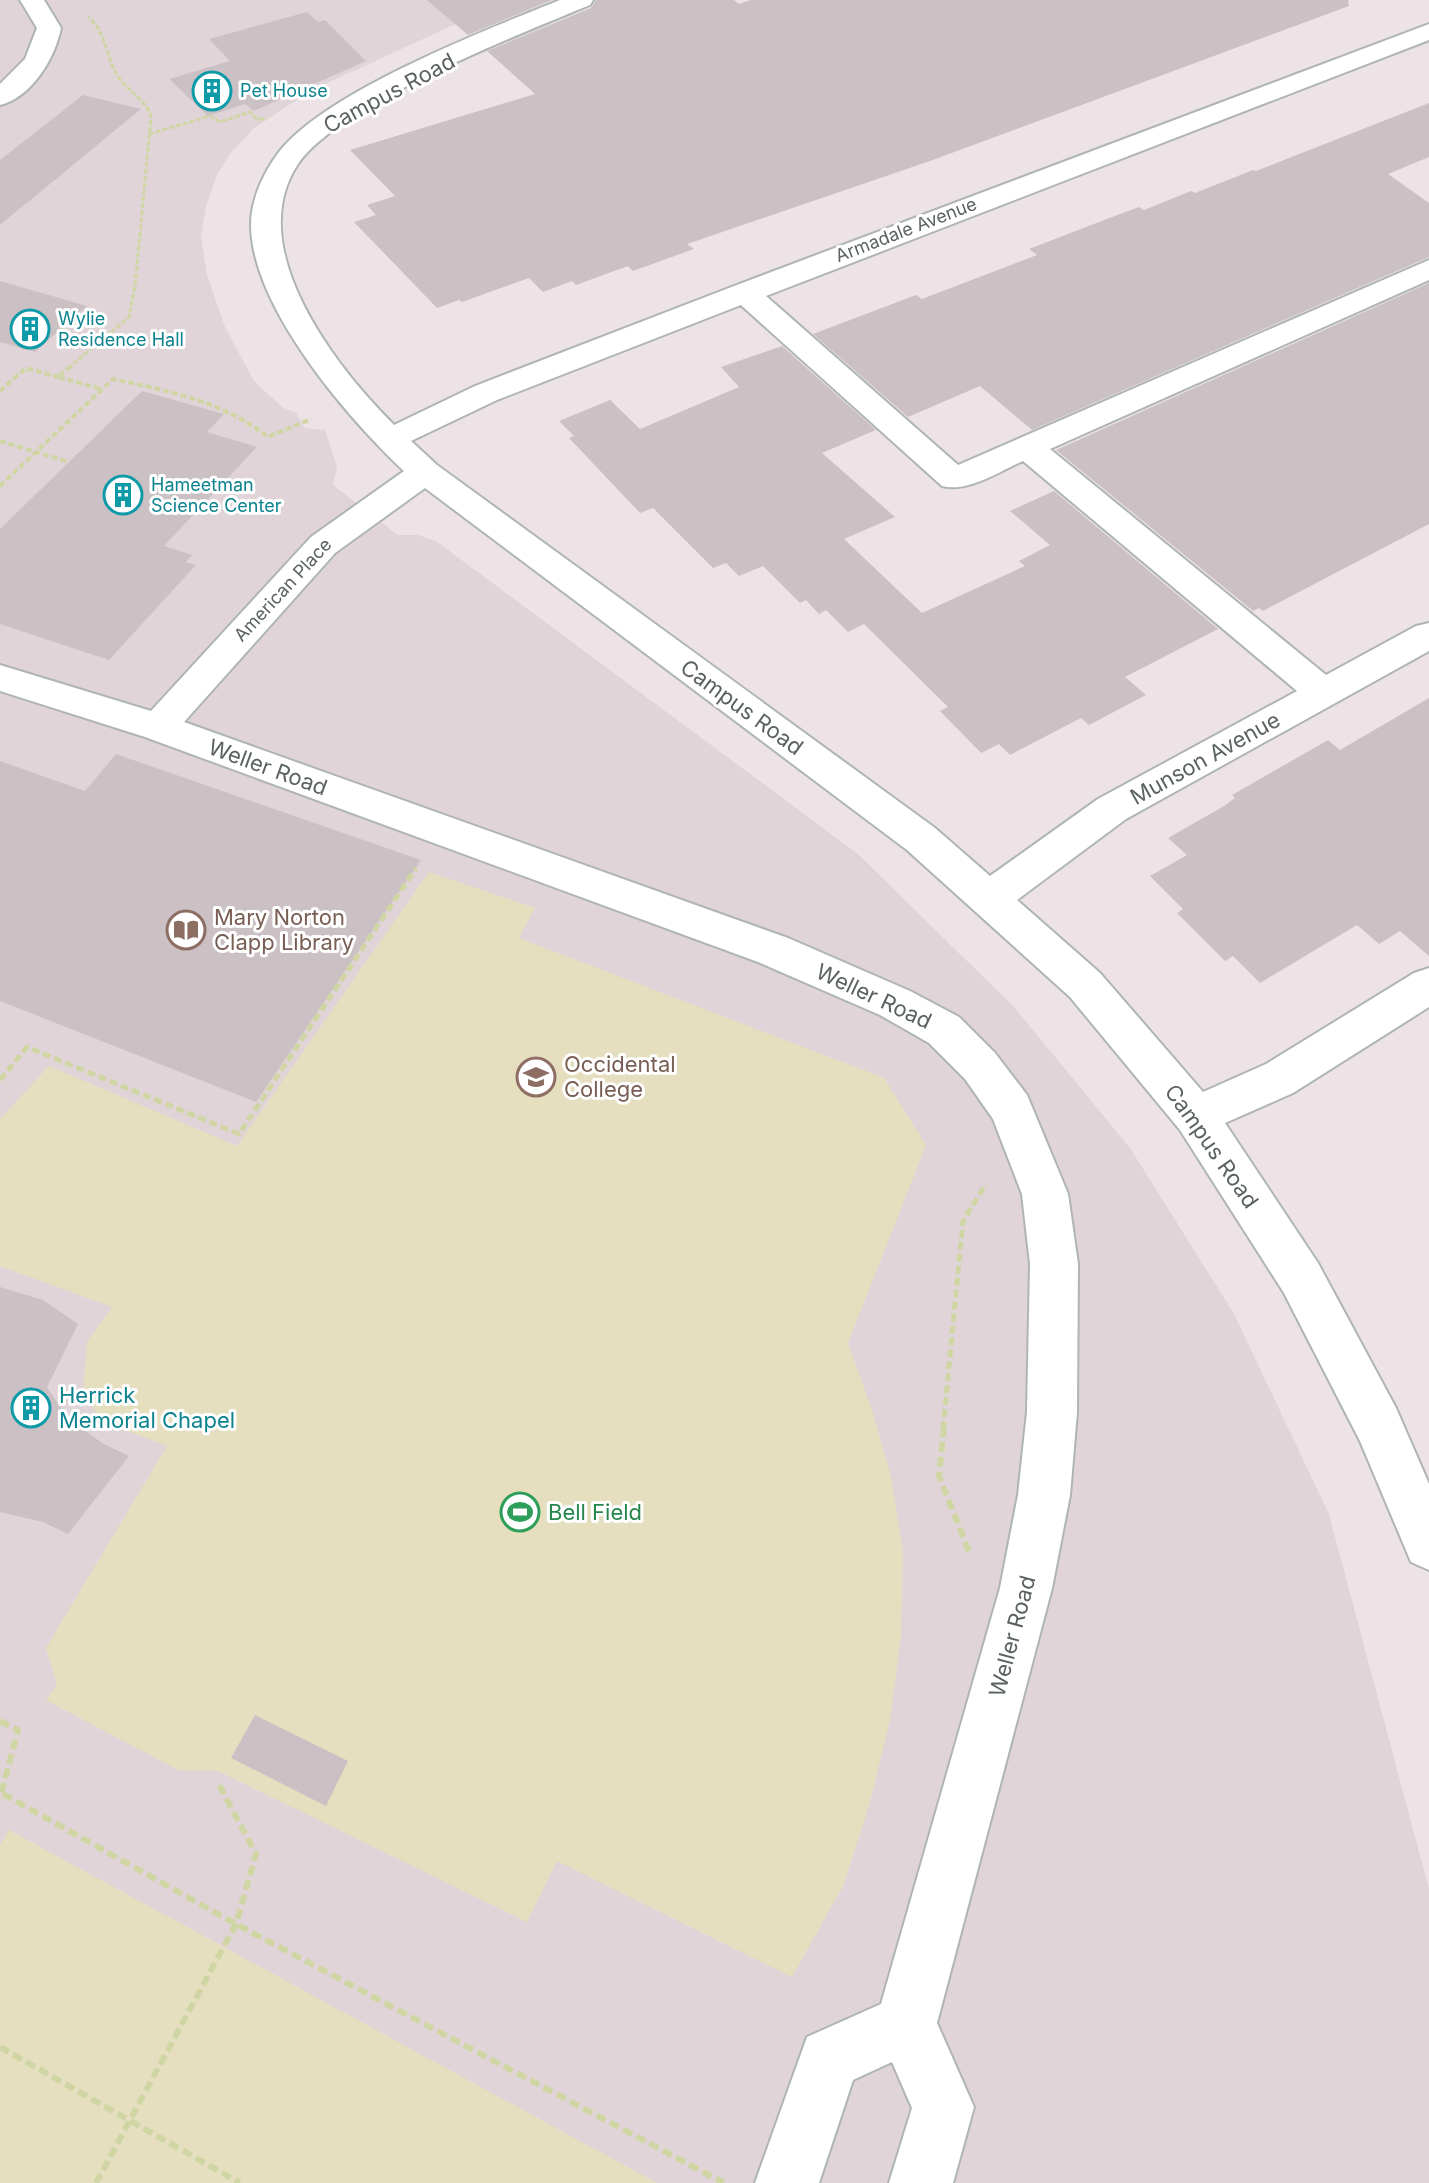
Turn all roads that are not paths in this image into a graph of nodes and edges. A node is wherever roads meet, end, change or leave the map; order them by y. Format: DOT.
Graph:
graph roads {
  1 [pos="581,0"];
  2 [pos="37,6"];
  3 [pos="1429,31"];
  4 [pos="0,97"];
  5 [pos="1429,269"];
  6 [pos="744,292"];
  7 [pos="388,440"];
  8 [pos="1027,447"];
  9 [pos="425,472"];
  10 [pos="1429,635"];
  11 [pos="0,678"];
  12 [pos="1324,693"];
  13 [pos="158,727"];
  14 [pos="991,898"];
  15 [pos="1429,985"];
  16 [pos="1196,1116"];
  17 [pos="1429,1544"];
  18 [pos="906,2024"];
  19 [pos="787,2183"];
  20 [pos="921,2183"];
  1 -- 7 [label="street, Campus Road"];
  2 -- 4 [label="street"];
  3 -- 6 [label="street, Armadale Avenue"];
  5 -- 8 [label="street"];
  6 -- 7 [label="street, Armadale Avenue"];
  6 -- 8 [label="street"];
  7 -- 9 [label="street, Campus Road"];
  8 -- 12 [label="street"];
  9 -- 13 [label="street, American Place"];
  9 -- 14 [label="street, Campus Road"];
  10 -- 12 [label="street, Munson Avenue"];
  11 -- 13 [label="street, Weller Road"];
  12 -- 14 [label="street, Munson Avenue"];
  13 -- 18 [label="street, Weller Road"];
  14 -- 16 [label="street, Campus Road"];
  15 -- 16 [label="street"];
  16 -- 17 [label="street, Campus Road"];
  18 -- 19 [label="street"];
  18 -- 20 [label="street"];
}
